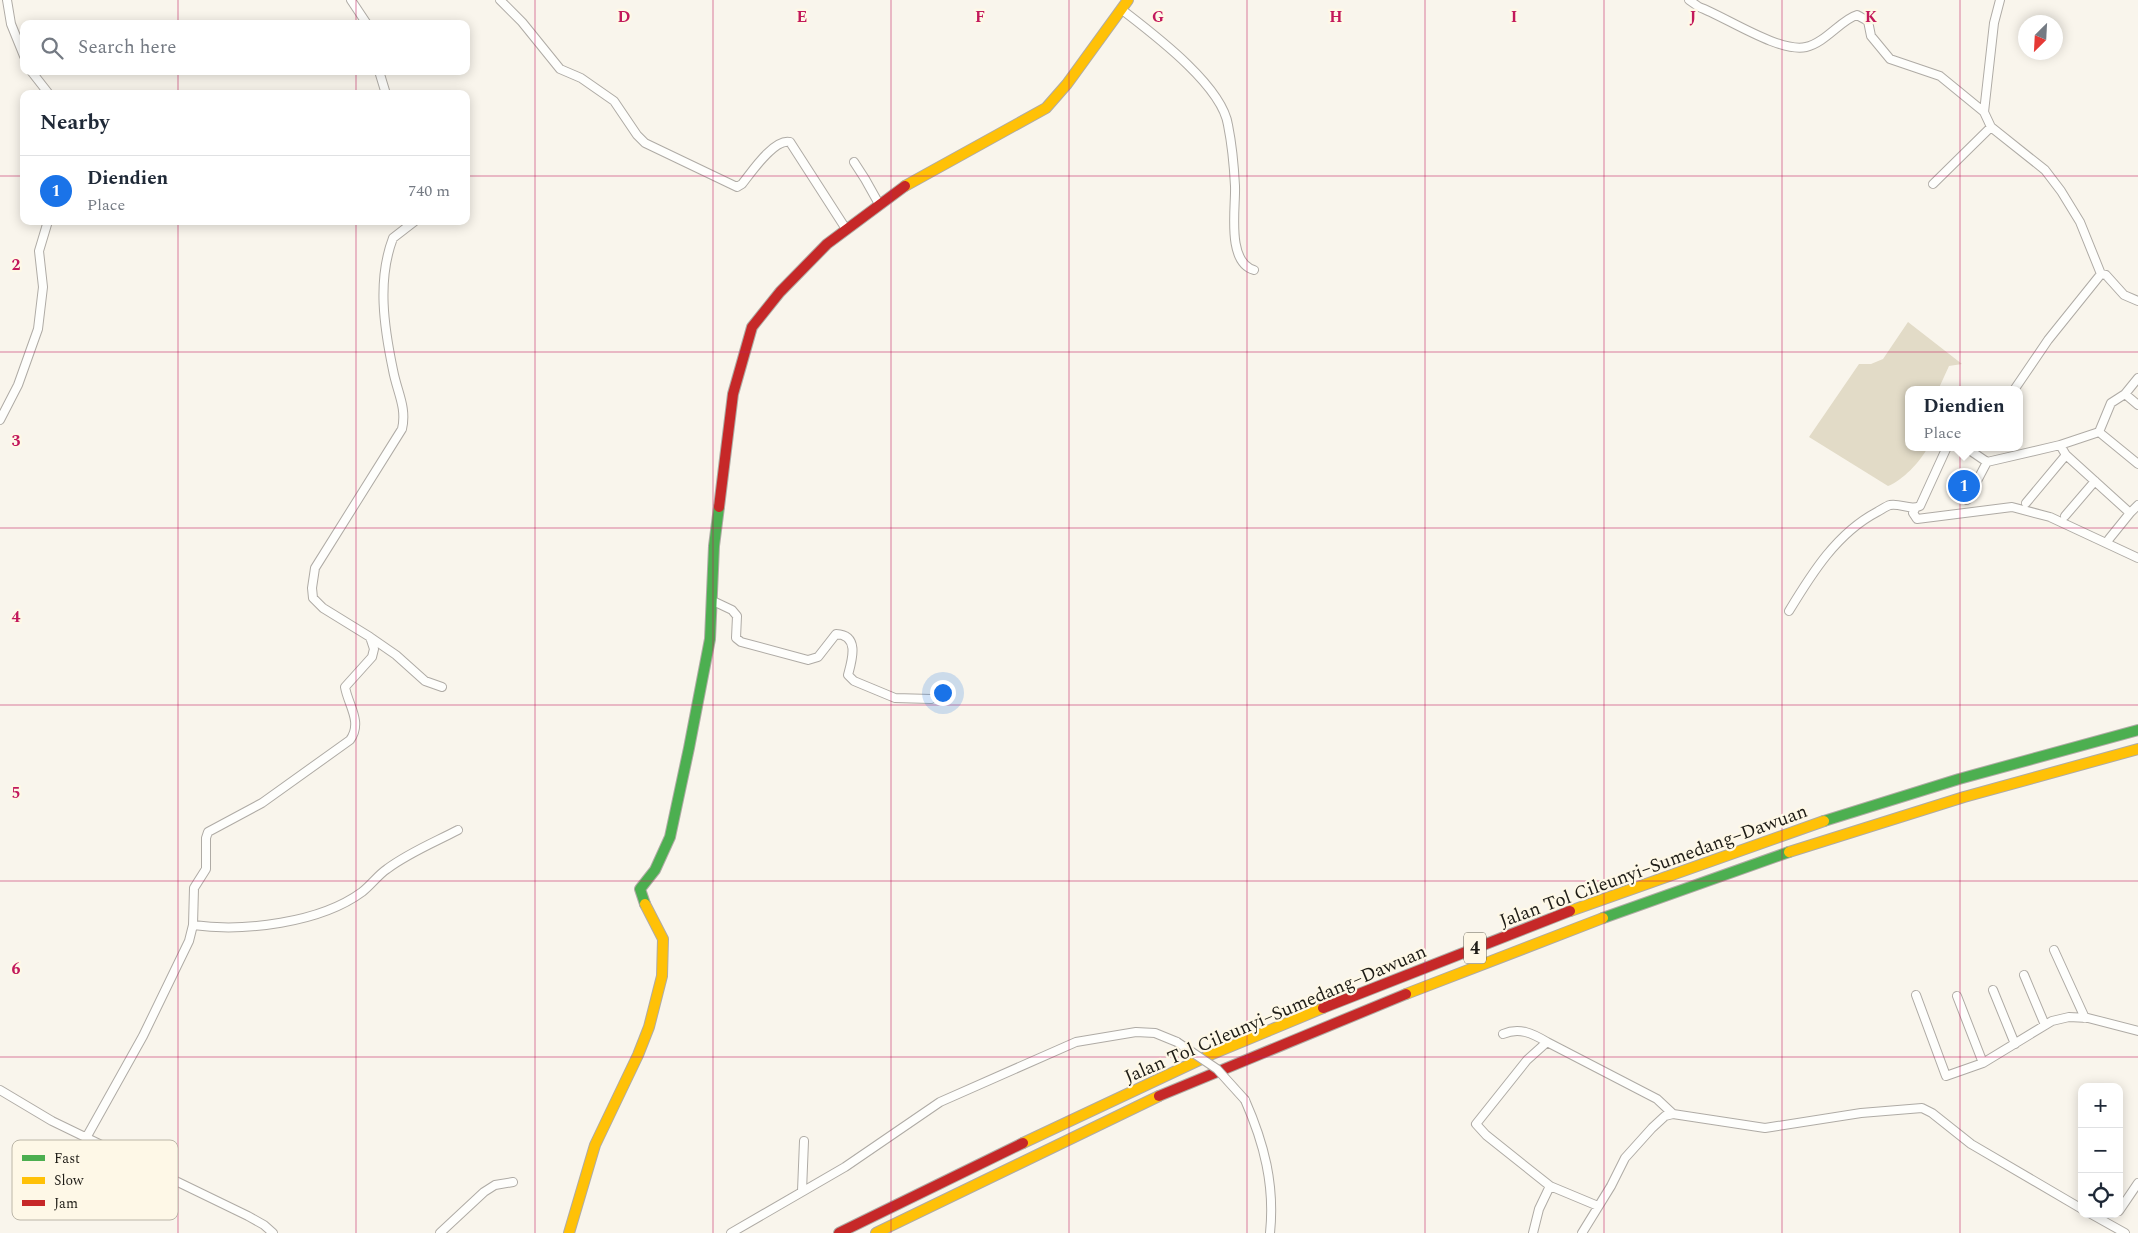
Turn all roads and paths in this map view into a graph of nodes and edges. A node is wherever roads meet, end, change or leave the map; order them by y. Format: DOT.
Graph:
graph roads {
  1 [pos="7,0"];
  2 [pos="351,0"];
  3 [pos="500,0"];
  4 [pos="1128,0"];
  5 [pos="1689,0"];
  6 [pos="2000,0"];
  7 [pos="1121,9"];
  8 [pos="364,20"];
  9 [pos="20,46"];
  10 [pos="34,75"];
  11 [pos="380,75"];
  12 [pos="46,90"];
  13 [pos="385,90"];
  14 [pos="1984,112"];
  15 [pos="1991,127"];
  16 [pos="854,162"];
  17 [pos="1933,184"];
  18 [pos="879,204"];
  19 [pos="47,225"];
  20 [pos="410,225"];
  21 [pos="846,229"];
  22 [pos="1254,270"];
  23 [pos="2101,274"];
  24 [pos="2138,301"];
  25 [pos="2138,378"];
  26 [pos="2017,386"];
  27 [pos="2125,394"];
  28 [pos="2138,405"];
  29 [pos="0,420"];
  30 [pos="2099,432"];
  31 [pos="2060,445"];
  32 [pos="1945,451"];
  33 [pos="1975,451"];
  34 [pos="2066,455"];
  35 [pos="1987,462"];
  36 [pos="2138,464"];
  37 [pos="2095,481"];
  38 [pos="1967,500"];
  39 [pos="2026,503"];
  40 [pos="2138,505"];
  41 [pos="1915,509"];
  42 [pos="2130,513"];
  43 [pos="2065,516"];
  44 [pos="2109,539"];
  45 [pos="2138,558"];
  46 [pos="713,601"];
  47 [pos="1789,612"];
  48 [pos="370,637"];
  49 [pos="442,687"];
  50 [pos="931,699"];
  51 [pos="2138,730"];
  52 [pos="2138,749"];
  53 [pos="458,830"];
  54 [pos="193,925"];
  55 [pos="2054,950"];
  56 [pos="2024,975"];
  57 [pos="1993,990"];
  58 [pos="1916,994"];
  59 [pos="1957,996"];
  60 [pos="2084,1018"];
  61 [pos="2045,1025"];
  62 [pos="2138,1031"];
  63 [pos="1503,1034"];
  64 [pos="1547,1042"];
  65 [pos="2014,1044"];
  66 [pos="1983,1063"];
  67 [pos="0,1090"];
  68 [pos="1672,1114"];
  69 [pos="86,1138"];
  70 [pos="90,1140"];
  71 [pos="804,1141"];
  72 [pos="178,1182"];
  73 [pos="513,1182"];
  74 [pos="2138,1183"];
  75 [pos="1550,1186"];
  76 [pos="802,1191"];
  77 [pos="2123,1204"];
  78 [pos="1598,1206"];
  79 [pos="2078,1207"];
  80 [pos="2099,1218"];
  81 [pos="2114,1218"];
  82 [pos="2110,1224"];
  83 [pos="272,1233"];
  84 [pos="440,1233"];
  85 [pos="569,1233"];
  86 [pos="731,1233"];
  87 [pos="839,1233"];
  88 [pos="876,1233"];
  89 [pos="1270,1233"];
  90 [pos="1533,1233"];
  91 [pos="1582,1233"];
  92 [pos="2125,1233"];
  1 -- 9 [label="street"];
  2 -- 8 [label="street"];
  3 -- 21 [label="street"];
  4 -- 7 [label="main road"];
  5 -- 14 [label="street"];
  6 -- 14 [label="street"];
  7 -- 18 [label="main road"];
  7 -- 22 [label="street"];
  10 -- 12 [label="street"];
  11 -- 13 [label="street"];
  14 -- 15 [label="street"];
  15 -- 17 [label="street"];
  15 -- 23 [label="street"];
  16 -- 18 [label="street"];
  18 -- 21 [label="main road"];
  19 -- 29 [label="street"];
  20 -- 48 [label="street"];
  21 -- 46 [label="main road"];
  23 -- 24 [label="street"];
  23 -- 26 [label="street"];
  25 -- 27 [label="street"];
  27 -- 28 [label="street"];
  27 -- 30 [label="street"];
  30 -- 31 [label="street"];
  30 -- 36 [label="street"];
  31 -- 34 [label="street"];
  31 -- 35 [label="street"];
  32 -- 41 [label="street"];
  33 -- 35 [label="street"];
  34 -- 37 [label="street"];
  34 -- 39 [label="street"];
  35 -- 38 [label="street"];
  37 -- 42 [label="street"];
  37 -- 43 [label="street"];
  40 -- 42 [label="street"];
  41 -- 45 [label="street"];
  41 -- 47 [label="street"];
  42 -- 44 [label="street"];
  46 -- 50 [label="street"];
  46 -- 85 [label="main road"];
  48 -- 49 [label="street"];
  48 -- 54 [label="street"];
  51 -- 87 [label="main road, Jalan Tol Cileunyi–Sumedang–Dawuan / 4"];
  52 -- 88 [label="main road, Jalan Tol Cileunyi–Sumedang–Dawuan / 4"];
  53 -- 54 [label="street"];
  54 -- 69 [label="street"];
  55 -- 60 [label="street"];
  56 -- 61 [label="street"];
  57 -- 65 [label="street"];
  58 -- 66 [label="street"];
  59 -- 66 [label="street"];
  60 -- 61 [label="street"];
  60 -- 62 [label="street"];
  61 -- 65 [label="street"];
  63 -- 64 [label="street"];
  64 -- 68 [label="street"];
  64 -- 75 [label="street"];
  65 -- 66 [label="street"];
  67 -- 69 [label="street"];
  68 -- 78 [label="street"];
  68 -- 79 [label="street"];
  69 -- 70 [label="street"];
  71 -- 76 [label="street"];
  72 -- 83 [label="street"];
  73 -- 84 [label="street"];
  74 -- 77 [label="street"];
  75 -- 78 [label="street"];
  75 -- 90 [label="street"];
  76 -- 86 [label="street"];
  76 -- 89 [label="street, bridge"];
  78 -- 91 [label="street"];
  80 -- 82 [label="street"];
  81 -- 82 [label="street"];
  82 -- 92 [label="street"];
}
